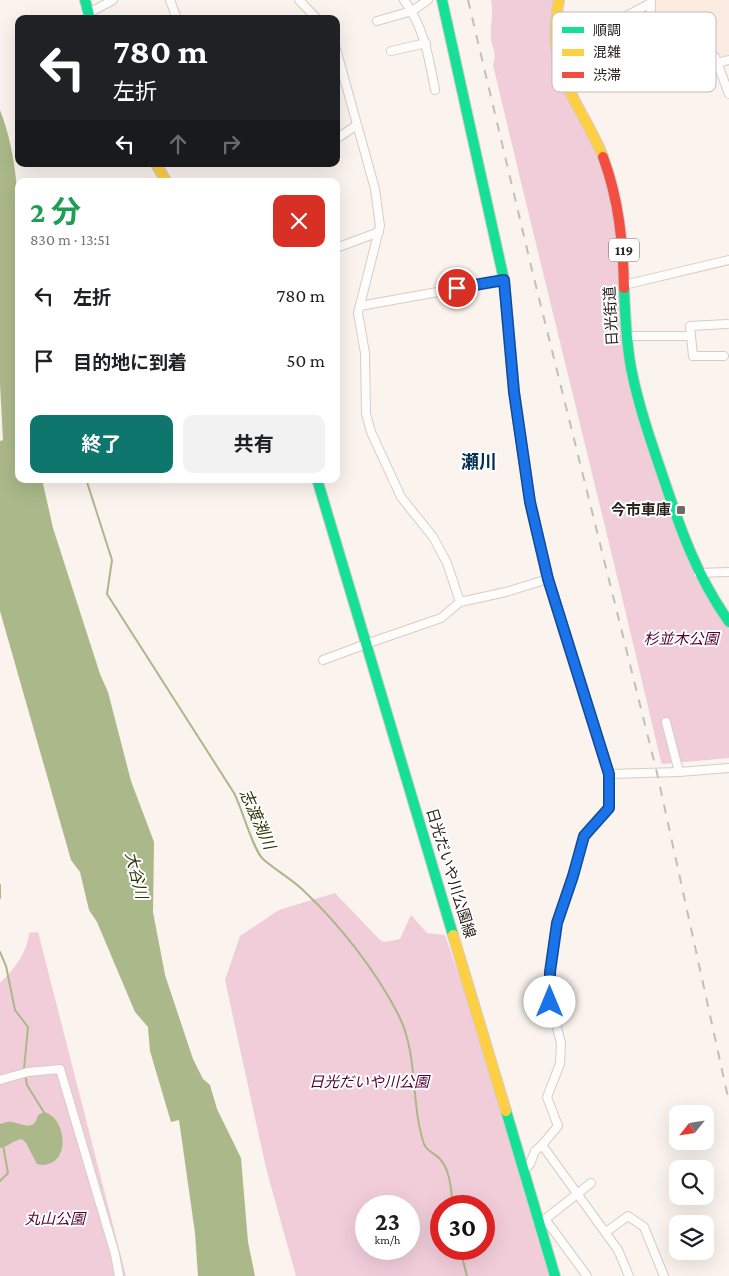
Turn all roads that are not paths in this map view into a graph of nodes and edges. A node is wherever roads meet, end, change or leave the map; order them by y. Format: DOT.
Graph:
graph roads {
  1 [pos="85,0"];
  2 [pos="113,0"];
  3 [pos="170,0"];
  4 [pos="299,0"];
  5 [pos="404,0"];
  6 [pos="428,0"];
  7 [pos="442,0"];
  8 [pos="651,2"];
  9 [pos="412,11"];
  10 [pos="633,12"];
  11 [pos="90,15"];
  12 [pos="91,15"];
  13 [pos="176,15"];
  14 [pos="313,15"];
  15 [pos="376,21"];
  16 [pos="426,43"];
  17 [pos="391,51"];
  18 [pos="716,60"];
  19 [pos="729,60"];
  20 [pos="340,63"];
  21 [pos="717,63"];
  22 [pos="435,90"];
  23 [pos="573,92"];
  24 [pos="729,94"];
  25 [pos="358,125"];
  26 [pos="340,136"];
  27 [pos="158,167"];
  28 [pos="164,178"];
  29 [pos="379,232"];
  30 [pos="340,247"];
  31 [pos="729,260"];
  32 [pos="504,280"];
  33 [pos="624,285"];
  34 [pos="360,306"];
  35 [pos="727,324"];
  36 [pos="627,336"];
  37 [pos="691,336"];
  38 [pos="724,356"];
  39 [pos="318,483"];
  40 [pos="729,572"];
  41 [pos="698,573"];
  42 [pos="548,579"];
  43 [pos="460,602"];
  44 [pos="729,622"];
  45 [pos="366,644"];
  46 [pos="323,660"];
  47 [pos="666,722"];
  48 [pos="729,768"];
  49 [pos="678,772"];
  50 [pos="609,774"];
  51 [pos="0,1080"];
  52 [pos="542,1145"];
  53 [pos="524,1171"];
  54 [pos="591,1183"];
  55 [pos="577,1194"];
  56 [pos="539,1224"];
  57 [pos="606,1232"];
  58 [pos="119,1276"];
  59 [pos="555,1276"];
  60 [pos="587,1276"];
  61 [pos="629,1276"];
  62 [pos="664,1276"];
  1 -- 11 [label="main road"];
  2 -- 12 [label="street"];
  3 -- 13 [label="street"];
  4 -- 14 [label="street"];
  5 -- 9 [label="street"];
  6 -- 9 [label="street"];
  7 -- 32 [label="main road"];
  8 -- 10 [label="street"];
  9 -- 15 [label="street"];
  9 -- 16 [label="street"];
  16 -- 17 [label="street"];
  16 -- 22 [label="street"];
  18 -- 21 [label="street"];
  19 -- 21 [label="street"];
  20 -- 25 [label="street"];
  21 -- 24 [label="street"];
  23 -- 33 [label="main road, 日光街道 / 119"];
  25 -- 26 [label="street"];
  25 -- 29 [label="street"];
  27 -- 28 [label="main road"];
  29 -- 30 [label="street"];
  29 -- 34 [label="street"];
  31 -- 33 [label="street"];
  32 -- 34 [label="street"];
  32 -- 42 [label="main road"];
  33 -- 36 [label="main road, 日光街道 / 119"];
  34 -- 43 [label="street"];
  35 -- 37 [label="street"];
  36 -- 37 [label="street"];
  36 -- 41 [label="main road, 日光街道 / 119"];
  37 -- 38 [label="street"];
  39 -- 45 [label="main road, 日光だいや川公園線"];
  40 -- 41 [label="street"];
  41 -- 44 [label="main road, 日光街道 / 119"];
  42 -- 43 [label="street"];
  42 -- 50 [label="main road"];
  43 -- 45 [label="street"];
  45 -- 46 [label="street"];
  45 -- 53 [label="main road, 日光だいや川公園線"];
  47 -- 49 [label="street"];
  48 -- 49 [label="street"];
  49 -- 50 [label="street"];
  50 -- 52 [label="street"];
  51 -- 58 [label="street"];
  52 -- 53 [label="street"];
  52 -- 55 [label="street"];
  53 -- 56 [label="main road, 日光だいや川公園線"];
  54 -- 55 [label="street"];
  55 -- 56 [label="street"];
  55 -- 57 [label="street"];
  56 -- 59 [label="main road, 日光だいや川公園線"];
  56 -- 60 [label="street"];
  57 -- 61 [label="street"];
  57 -- 62 [label="street"];
}
